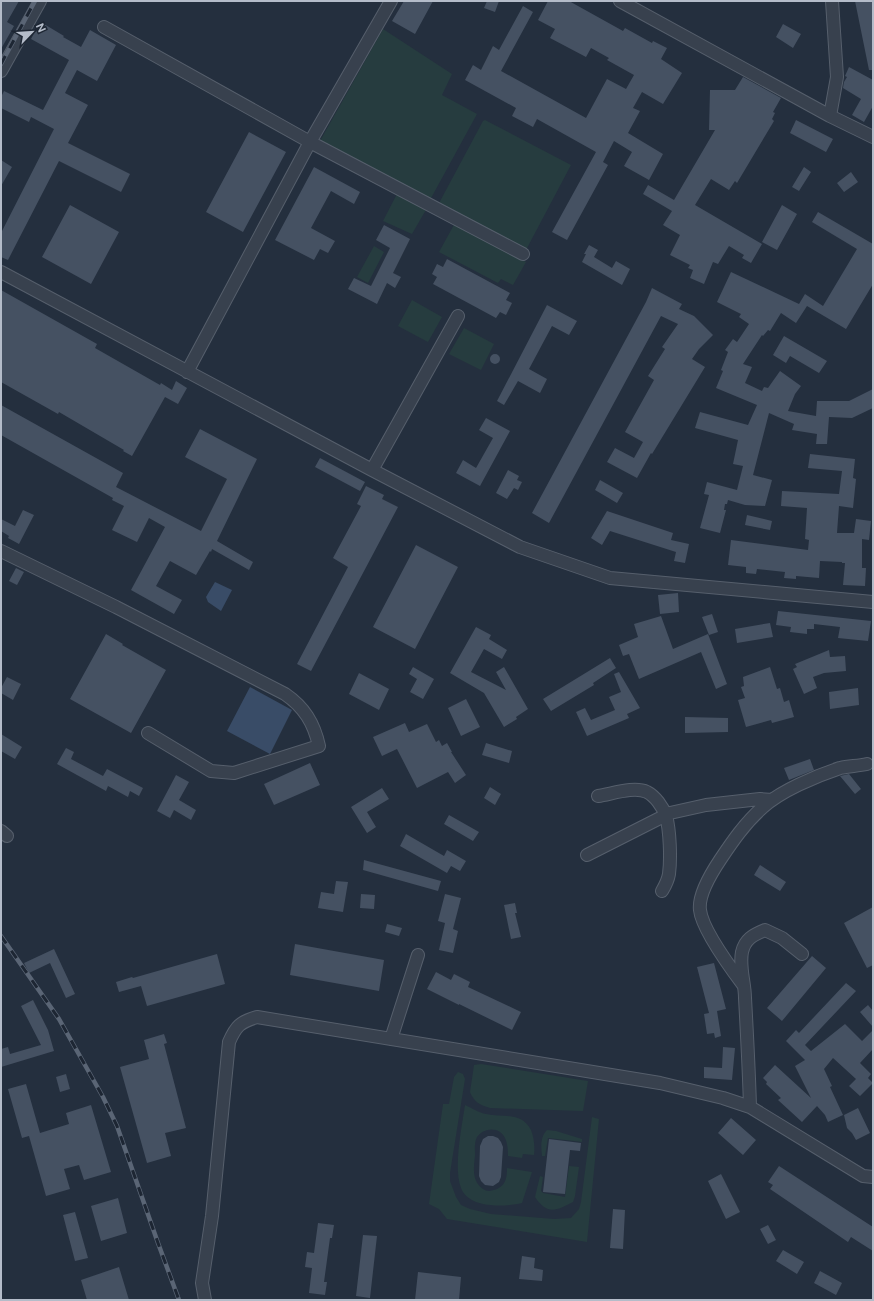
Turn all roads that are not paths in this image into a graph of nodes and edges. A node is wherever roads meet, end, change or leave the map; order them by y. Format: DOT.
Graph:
graph roads {
  1 [pos="40,1"];
  2 [pos="391,1"];
  3 [pos="620,1"];
  4 [pos="832,1"];
  5 [pos="104,27"];
  6 [pos="1,71"];
  7 [pos="830,116"];
  8 [pos="873,137"];
  9 [pos="310,142"];
  10 [pos="523,254"];
  11 [pos="1,272"];
  12 [pos="458,316"];
  13 [pos="187,372"];
  14 [pos="372,470"];
  15 [pos="1,551"];
  16 [pos="873,602"];
  17 [pos="148,733"];
  18 [pos="867,764"];
  19 [pos="598,796"];
  20 [pos="772,800"];
  21 [pos="666,815"];
  22 [pos="587,855"];
  23 [pos="662,891"];
  24 [pos="802,954"];
  25 [pos="418,955"];
  26 [pos="744,986"];
  27 [pos="391,1039"];
  28 [pos="750,1108"];
  29 [pos="873,1177"];
  30 [pos="205,1300"];
  1 -- 6 [label="street"];
  2 -- 9 [label="street"];
  3 -- 7 [label="street"];
  4 -- 7 [label="street"];
  5 -- 9 [label="street"];
  7 -- 8 [label="street"];
  9 -- 10 [label="street"];
  9 -- 13 [label="street"];
  11 -- 13 [label="street"];
  12 -- 14 [label="street"];
  13 -- 14 [label="street"];
  14 -- 16 [label="street"];
  15 -- 17 [label="street"];
  18 -- 20 [label="street"];
  19 -- 21 [label="street"];
  20 -- 21 [label="street"];
  20 -- 26 [label="street"];
  21 -- 22 [label="street"];
  21 -- 23 [label="street"];
  24 -- 26 [label="street"];
  25 -- 27 [label="street"];
  26 -- 28 [label="street"];
  27 -- 28 [label="street"];
  27 -- 30 [label="street"];
  28 -- 29 [label="street"];
}
